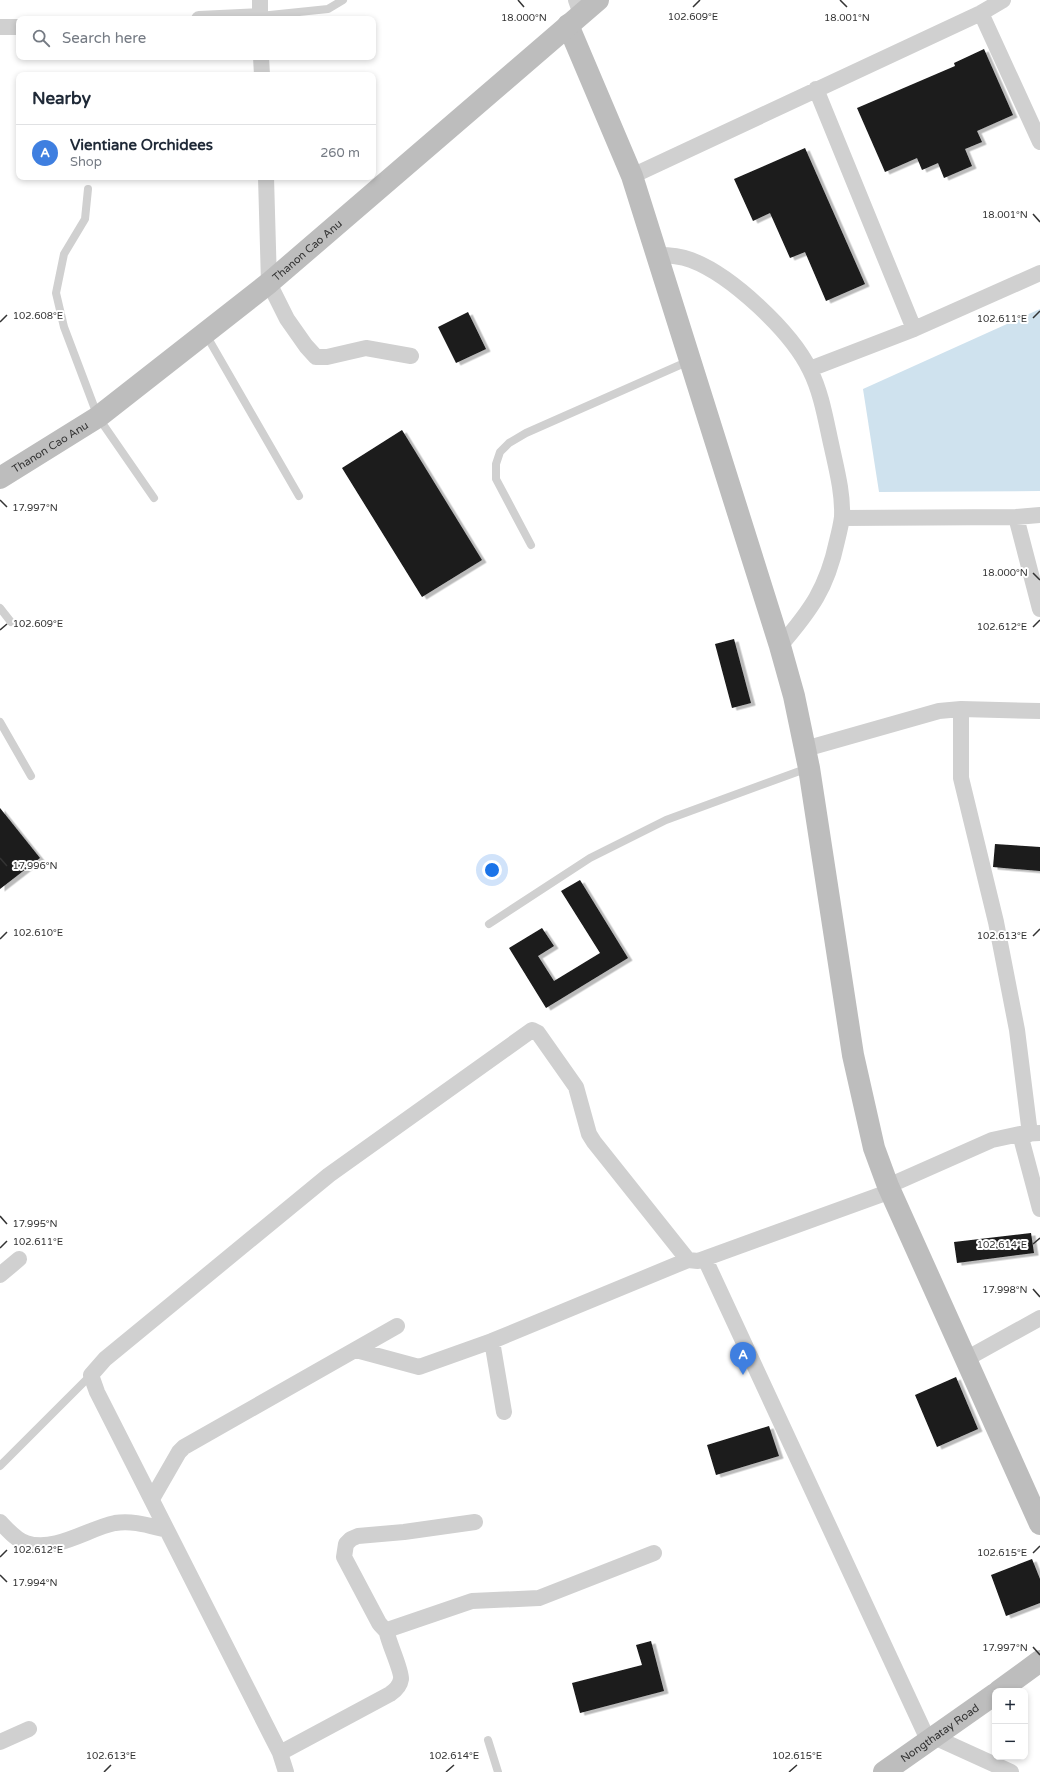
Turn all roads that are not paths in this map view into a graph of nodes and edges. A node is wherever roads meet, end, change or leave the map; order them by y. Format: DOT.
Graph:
graph roads {
  1 [pos="260,0"];
  2 [pos="343,0"];
  3 [pos="598,0"];
  4 [pos="1003,0"];
  5 [pos="575,13"];
  6 [pos="981,13"];
  7 [pos="260,16"];
  8 [pos="274,16"];
  9 [pos="16,27"];
  10 [pos="0,28"];
  11 [pos="261,60"];
  12 [pos="262,72"];
  13 [pos="816,89"];
  14 [pos="1040,142"];
  15 [pos="632,176"];
  16 [pos="266,180"];
  17 [pos="88,189"];
  18 [pos="658,256"];
  19 [pos="1040,273"];
  20 [pos="270,283"];
  21 [pos="914,329"];
  22 [pos="204,333"];
  23 [pos="411,356"];
  24 [pos="689,361"];
  25 [pos="810,369"];
  26 [pos="98,417"];
  27 [pos="0,478"];
  28 [pos="299,496"];
  29 [pos="154,498"];
  30 [pos="1040,515"];
  31 [pos="1016,517"];
  32 [pos="842,518"];
  33 [pos="530,546"];
  34 [pos="0,608"];
  35 [pos="1040,609"];
  36 [pos="11,622"];
  37 [pos="780,646"];
  38 [pos="961,709"];
  39 [pos="1040,711"];
  40 [pos="0,722"];
  41 [pos="807,758"];
  42 [pos="31,776"];
  43 [pos="489,924"];
  44 [pos="1030,1133"];
  45 [pos="890,1189"];
  46 [pos="1040,1210"];
  47 [pos="19,1259"];
  48 [pos="705,1259"];
  49 [pos="688,1260"];
  50 [pos="0,1275"];
  51 [pos="1040,1318"];
  52 [pos="396,1326"];
  53 [pos="492,1341"];
  54 [pos="356,1350"];
  55 [pos="966,1359"];
  56 [pos="91,1375"];
  57 [pos="504,1412"];
  58 [pos="0,1466"];
  59 [pos="152,1499"];
  60 [pos="0,1522"];
  61 [pos="475,1522"];
  62 [pos="1040,1524"];
  63 [pos="167,1530"];
  64 [pos="654,1553"];
  65 [pos="386,1632"];
  66 [pos="1040,1661"];
  67 [pos="1003,1688"];
  68 [pos="992,1696"];
  69 [pos="29,1729"];
  70 [pos="932,1739"];
  71 [pos="488,1740"];
  72 [pos="0,1742"];
  73 [pos="280,1753"];
  74 [pos="286,1772"];
  75 [pos="498,1772"];
  76 [pos="884,1772"];
  77 [pos="1011,1772"];
  1 -- 7 [label="street"];
  2 -- 8 [label="lane"];
  3 -- 5 [label="street, Thanon Cao Anu"];
  4 -- 6 [label="street"];
  5 -- 15 [label="street"];
  5 -- 20 [label="street, Thanon Cao Anu"];
  6 -- 13 [label="street"];
  6 -- 14 [label="street"];
  9 -- 10 [label="street"];
  11 -- 12 [label="street"];
  13 -- 15 [label="street"];
  13 -- 21 [label="street"];
  15 -- 18 [label="street"];
  16 -- 20 [label="street"];
  17 -- 26 [label="lane"];
  18 -- 24 [label="street"];
  18 -- 25 [label="street"];
  19 -- 21 [label="street"];
  20 -- 22 [label="street, Thanon Cao Anu"];
  20 -- 23 [label="street"];
  21 -- 25 [label="street"];
  22 -- 26 [label="street, Thanon Cao Anu"];
  22 -- 28 [label="lane"];
  24 -- 33 [label="lane"];
  24 -- 37 [label="street"];
  25 -- 32 [label="street"];
  26 -- 27 [label="street, Thanon Cao Anu"];
  26 -- 29 [label="lane"];
  30 -- 31 [label="street"];
  31 -- 32 [label="street"];
  31 -- 35 [label="street"];
  32 -- 37 [label="street"];
  34 -- 36 [label="lane"];
  37 -- 41 [label="street"];
  38 -- 39 [label="street"];
  38 -- 41 [label="street"];
  38 -- 44 [label="street"];
  40 -- 42 [label="lane"];
  41 -- 43 [label="lane"];
  41 -- 45 [label="street"];
  44 -- 45 [label="street"];
  44 -- 46 [label="street"];
  45 -- 48 [label="street"];
  45 -- 55 [label="street"];
  47 -- 50 [label="street"];
  48 -- 49 [label="street"];
  48 -- 70 [label="street"];
  49 -- 53 [label="street"];
  49 -- 56 [label="street"];
  51 -- 55 [label="street"];
  52 -- 54 [label="street"];
  53 -- 54 [label="street"];
  53 -- 57 [label="street"];
  54 -- 59 [label="street"];
  55 -- 62 [label="street"];
  56 -- 58 [label="lane"];
  56 -- 59 [label="street"];
  59 -- 63 [label="street"];
  60 -- 63 [label="street"];
  61 -- 65 [label="street"];
  63 -- 73 [label="street"];
  64 -- 65 [label="street"];
  65 -- 73 [label="street"];
  66 -- 67 [label="street"];
  68 -- 70 [label="street, Nongthatay Road"];
  69 -- 72 [label="street"];
  70 -- 76 [label="street, Nongthatay Road"];
  70 -- 77 [label="street"];
  71 -- 75 [label="lane"];
  73 -- 74 [label="street"];
}
